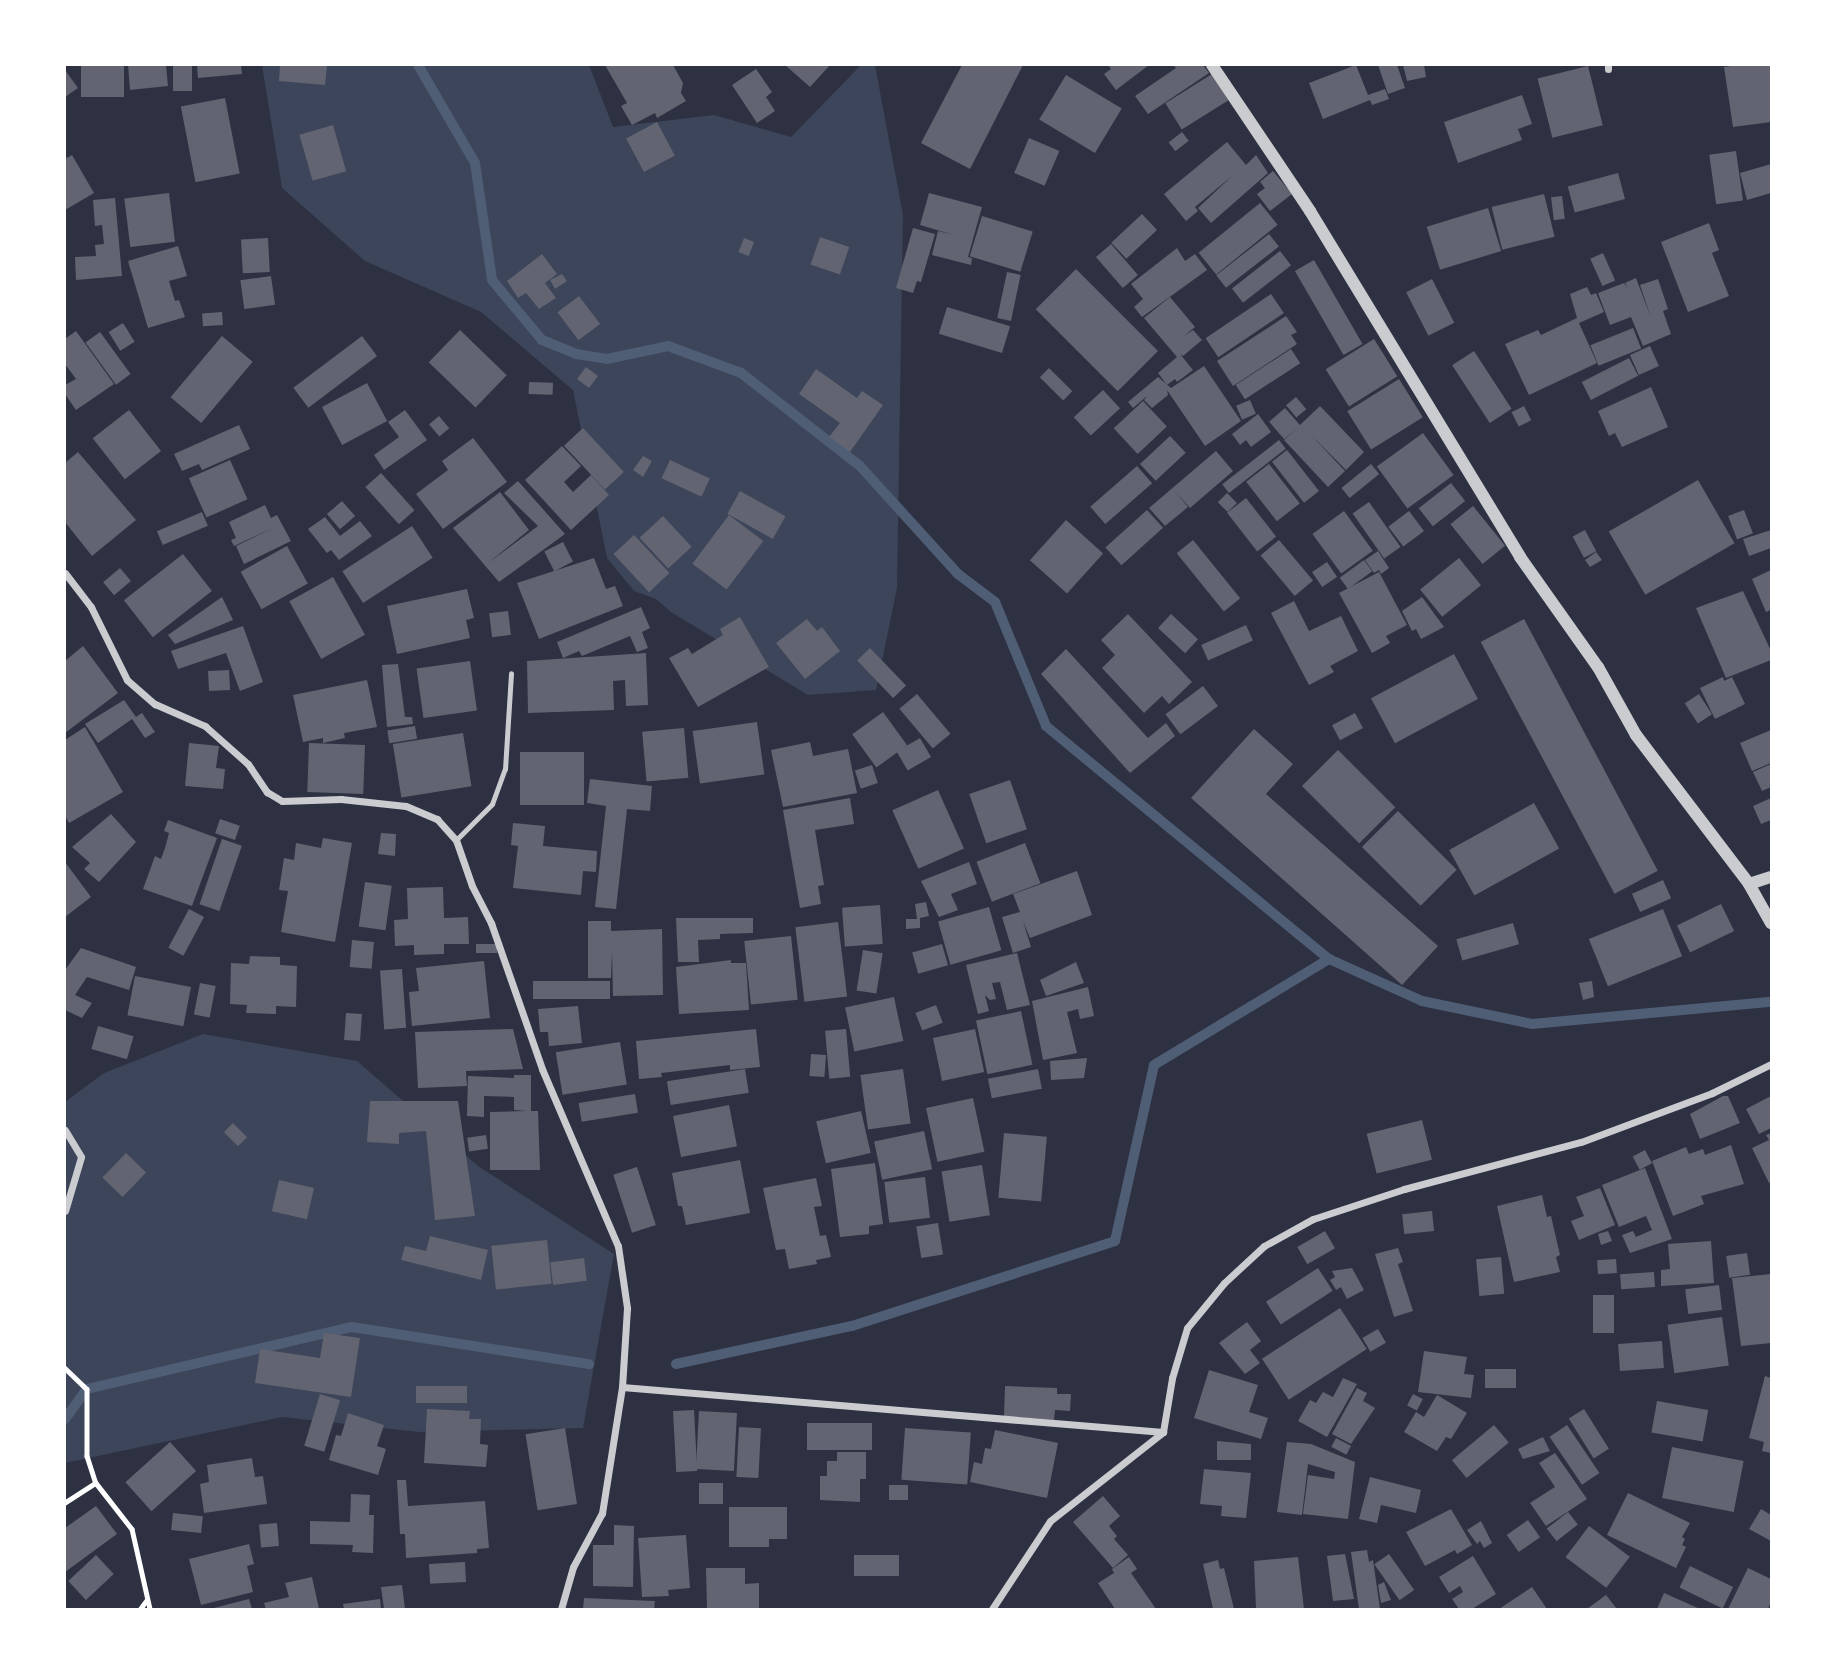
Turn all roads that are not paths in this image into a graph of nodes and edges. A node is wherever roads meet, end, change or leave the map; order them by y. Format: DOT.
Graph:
graph roads {
  1 [pos="1212,65"];
  2 [pos="65,573"];
  3 [pos="510,673"];
  4 [pos="456,841"];
  5 [pos="1771,877"];
  6 [pos="1748,884"];
  7 [pos="1771,923"];
  8 [pos="1771,1064"];
  9 [pos="65,1130"];
  10 [pos="65,1211"];
  11 [pos="622,1387"];
  12 [pos="1163,1432"];
  13 [pos="561,1609"];
  14 [pos="992,1609"];
  1 -- 6 [label="street"];
  2 -- 4 [label="street"];
  3 -- 4 [label="lane"];
  4 -- 11 [label="street"];
  5 -- 6 [label="street"];
  6 -- 7 [label="street"];
  8 -- 12 [label="street"];
  9 -- 10 [label="street"];
  11 -- 12 [label="street"];
  11 -- 13 [label="street"];
  12 -- 14 [label="street"];
}
